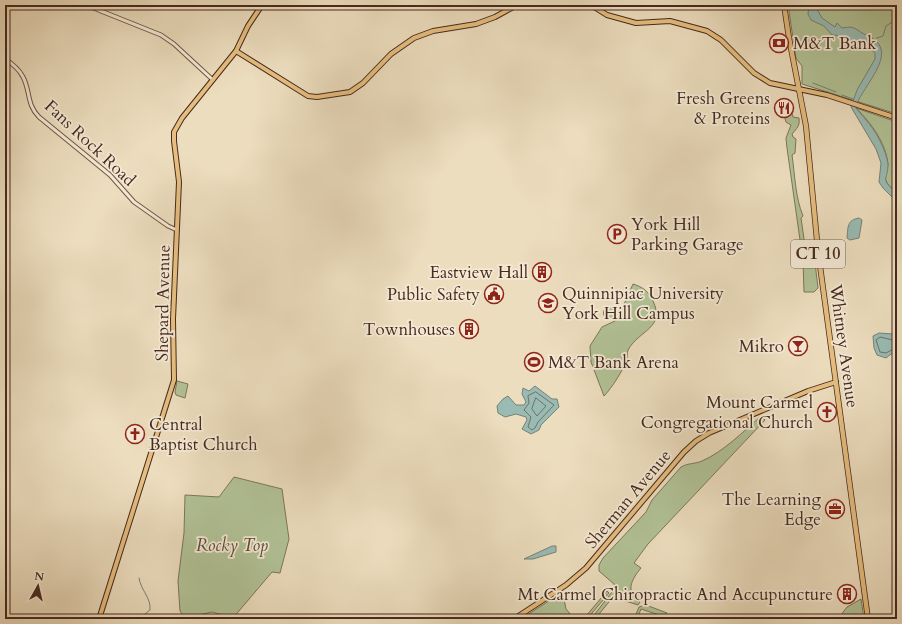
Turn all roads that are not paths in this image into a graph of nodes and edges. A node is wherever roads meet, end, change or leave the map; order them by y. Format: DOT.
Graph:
graph roads {
  1 [pos="86,5"];
  2 [pos="262,5"];
  3 [pos="517,5"];
  4 [pos="591,5"];
  5 [pos="784,5"];
  6 [pos="236,52"];
  7 [pos="5,59"];
  8 [pos="213,80"];
  9 [pos="798,90"];
  10 [pos="897,118"];
  11 [pos="177,230"];
  12 [pos="836,382"];
  13 [pos="99,619"];
  14 [pos="514,619"];
  15 [pos="868,619"];
  1 -- 8 [label="street"];
  2 -- 6 [label="main road, Shepard Avenue"];
  3 -- 6 [label="main road"];
  4 -- 9 [label="main road"];
  5 -- 9 [label="highway, Whitney Avenue / CT 10"];
  6 -- 8 [label="main road, Shepard Avenue"];
  7 -- 11 [label="street, Fans Rock Road"];
  8 -- 11 [label="main road, Shepard Avenue"];
  9 -- 10 [label="main road"];
  9 -- 12 [label="highway, Whitney Avenue / CT 10"];
  11 -- 13 [label="main road, Shepard Avenue"];
  12 -- 14 [label="main road, Sherman Avenue"];
  12 -- 15 [label="highway, Whitney Avenue / CT 10"];
}
